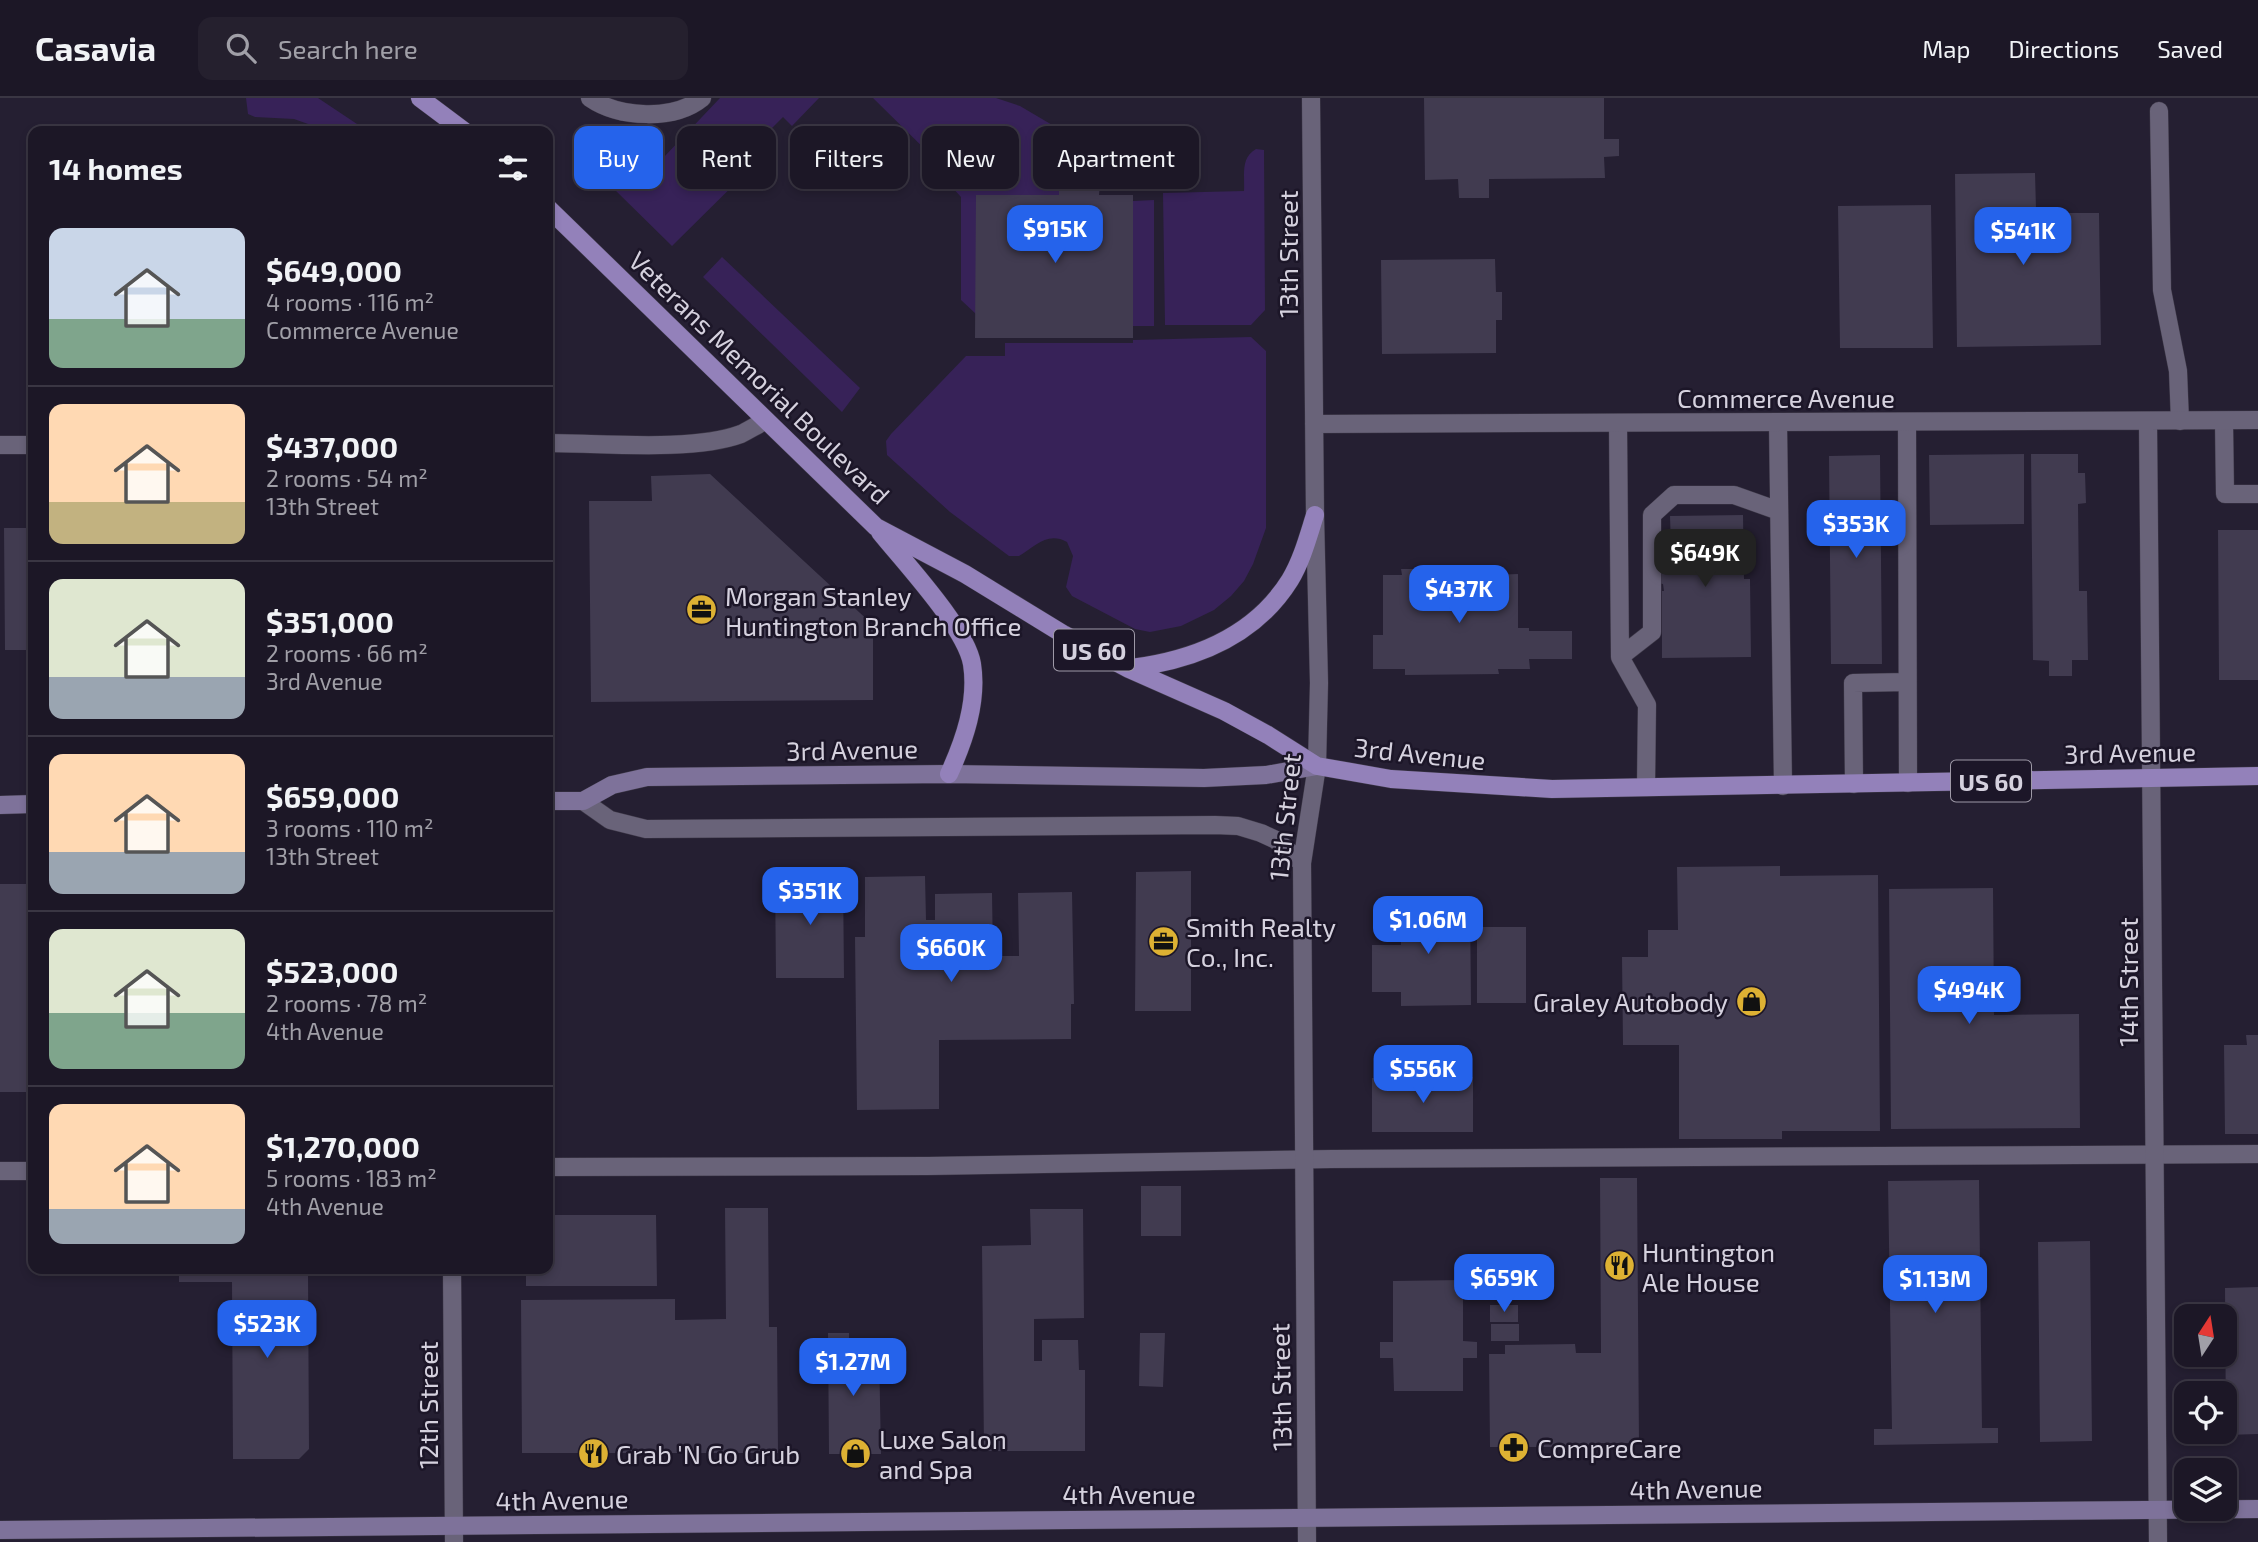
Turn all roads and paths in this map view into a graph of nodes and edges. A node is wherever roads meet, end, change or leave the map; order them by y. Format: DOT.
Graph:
graph roads {
  1 [pos="421,98"];
  2 [pos="590,98"];
  3 [pos="702,98"];
  4 [pos="1311,98"];
  5 [pos="2160,111"];
  6 [pos="457,126"];
  7 [pos="553,213"];
  8 [pos="2258,420"];
  9 [pos="765,421"];
  10 [pos="2180,421"];
  11 [pos="2224,421"];
  12 [pos="2148,422"];
  13 [pos="1618,423"];
  14 [pos="1778,423"];
  15 [pos="1906,423"];
  16 [pos="1314,424"];
  17 [pos="553,443"];
  18 [pos="0,445"];
  19 [pos="28,445"];
  20 [pos="2258,494"];
  21 [pos="1779,510"];
  22 [pos="1315,514"];
  23 [pos="876,527"];
  24 [pos="1620,657"];
  25 [pos="1129,669"];
  26 [pos="1907,682"];
  27 [pos="1317,766"];
  28 [pos="949,774"];
  29 [pos="2258,776"];
  30 [pos="2151,777"];
  31 [pos="1908,783"];
  32 [pos="1854,784"];
  33 [pos="1783,786"];
  34 [pos="1646,787"];
  35 [pos="553,801"];
  36 [pos="583,801"];
  37 [pos="28,804"];
  38 [pos="0,805"];
  39 [pos="1302,863"];
  40 [pos="2258,1154"];
  41 [pos="2154,1155"];
  42 [pos="1304,1159"];
  43 [pos="553,1167"];
  44 [pos="0,1171"];
  45 [pos="28,1171"];
  46 [pos="452,1274"];
  47 [pos="2258,1509"];
  48 [pos="2157,1510"];
  49 [pos="1307,1518"];
  50 [pos="0,1530"];
  51 [pos="454,1534"];
  52 [pos="1307,1542"];
  53 [pos="2158,1542"];
  1 -- 6 [label="main road"];
  2 -- 3 [label="street"];
  4 -- 16 [label="street, 13th Street"];
  5 -- 10 [label="street"];
  7 -- 9 [label="main road, Veterans Memorial Boulevard / US 60"];
  8 -- 11 [label="street, Commerce Avenue"];
  9 -- 17 [label="street"];
  9 -- 23 [label="main road, Veterans Memorial Boulevard / US 60"];
  10 -- 11 [label="street, Commerce Avenue"];
  10 -- 12 [label="street, Commerce Avenue"];
  11 -- 20 [label="street"];
  12 -- 15 [label="street, Commerce Avenue"];
  12 -- 30 [label="street, 14th Street"];
  13 -- 14 [label="street, Commerce Avenue"];
  13 -- 16 [label="street, Commerce Avenue"];
  13 -- 24 [label="street"];
  14 -- 15 [label="street, Commerce Avenue"];
  14 -- 21 [label="street"];
  15 -- 26 [label="street"];
  16 -- 22 [label="street, 13th Street"];
  18 -- 19 [label="street"];
  21 -- 24 [label="street"];
  21 -- 33 [label="street"];
  22 -- 25 [label="main road"];
  22 -- 27 [label="street, 13th Street"];
  23 -- 25 [label="main road, Veterans Memorial Boulevard / US 60"];
  23 -- 28 [label="main road"];
  24 -- 34 [label="street"];
  25 -- 27 [label="main road, Veterans Memorial Boulevard / US 60"];
  26 -- 31 [label="street"];
  26 -- 32 [label="street"];
  27 -- 28 [label="street, 3rd Avenue"];
  27 -- 34 [label="main road, 3rd Avenue / US 60"];
  27 -- 39 [label="street, 13th Street"];
  28 -- 36 [label="street, 3rd Avenue"];
  29 -- 30 [label="main road, 3rd Avenue / US 60"];
  30 -- 31 [label="main road, 3rd Avenue / US 60"];
  30 -- 41 [label="street, 14th Street"];
  31 -- 32 [label="main road, 3rd Avenue / US 60"];
  32 -- 33 [label="main road, 3rd Avenue / US 60"];
  33 -- 34 [label="main road, 3rd Avenue / US 60"];
  35 -- 36 [label="street, 3rd Avenue"];
  36 -- 39 [label="street"];
  37 -- 38 [label="street"];
  39 -- 42 [label="street, 13th Street"];
  40 -- 41 [label="street"];
  41 -- 42 [label="street"];
  41 -- 48 [label="street, 14th Street"];
  42 -- 43 [label="street"];
  42 -- 49 [label="street, 13th Street"];
  44 -- 45 [label="street"];
  46 -- 51 [label="street, 12th Street"];
  47 -- 48 [label="street, 4th Avenue"];
  48 -- 49 [label="street, 4th Avenue"];
  48 -- 53 [label="street, 14th Street"];
  49 -- 51 [label="street, 4th Avenue"];
  49 -- 52 [label="street, 13th Street"];
  50 -- 51 [label="street, 4th Avenue"];
}
